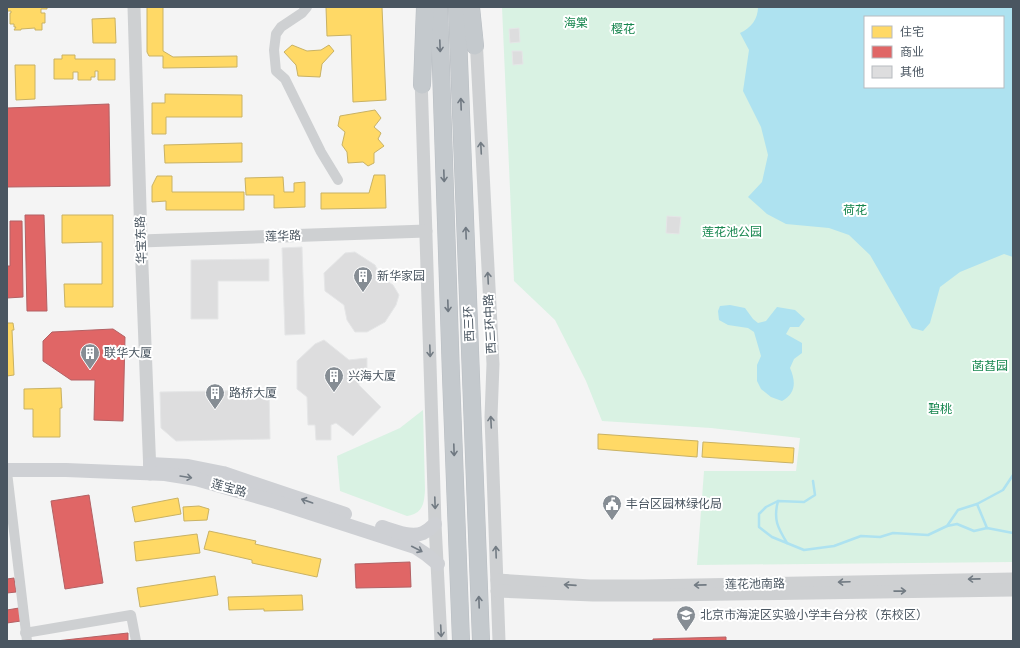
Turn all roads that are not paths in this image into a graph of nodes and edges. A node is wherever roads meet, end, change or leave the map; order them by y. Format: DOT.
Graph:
graph roads {
  1 [pos="134,7"];
  2 [pos="307,7"];
  3 [pos="417,7"];
  4 [pos="425,7"];
  5 [pos="439,7"];
  6 [pos="457,7"];
  7 [pos="471,7"];
  8 [pos="476,7"];
  9 [pos="475,46"];
  10 [pos="422,85"];
  11 [pos="338,180"];
  12 [pos="426,232"];
  13 [pos="141,241"];
  14 [pos="7,461"];
  15 [pos="150,469"];
  16 [pos="7,471"];
  17 [pos="435,524"];
  18 [pos="438,564"];
  19 [pos="1013,579"];
  20 [pos="497,586"];
  21 [pos="1013,590"];
  22 [pos="26,637"];
  23 [pos="136,641"];
  24 [pos="441,641"];
  25 [pos="461,641"];
  26 [pos="481,641"];
  27 [pos="499,641"];
  1 -- 13 [label="street, 华宝东路"];
  2 -- 11 [label="street"];
  3 -- 10 [label="street"];
  4 -- 10 [label="highway"];
  5 -- 25 [label="highway, 西三环, one-way"];
  26 -- 6 [label="highway, 西三环, one-way"];
  7 -- 9 [label="highway"];
  8 -- 9 [label="street, 西三环中路"];
  20 -- 9 [label="street, 西三环中路, one-way"];
  10 -- 12 [label="street"];
  12 -- 13 [label="street, 莲华路"];
  12 -- 17 [label="street, one-way"];
  13 -- 15 [label="street, 华宝东路"];
  14 -- 15 [label="main road, 莲宝路"];
  15 -- 16 [label="main road, 莲宝路"];
  17 -- 15 [label="main road, 莲宝路, one-way"];
  15 -- 18 [label="main road, 莲宝路, one-way"];
  16 -- 22 [label="street"];
  17 -- 18 [label="street"];
  18 -- 24 [label="street, one-way"];
  19 -- 20 [label="street, 莲花池南路, one-way"];
  20 -- 21 [label="street, 莲花池南路, one-way"];
  20 -- 27 [label="street, 西三环中路"];
  22 -- 23 [label="street"];
}
